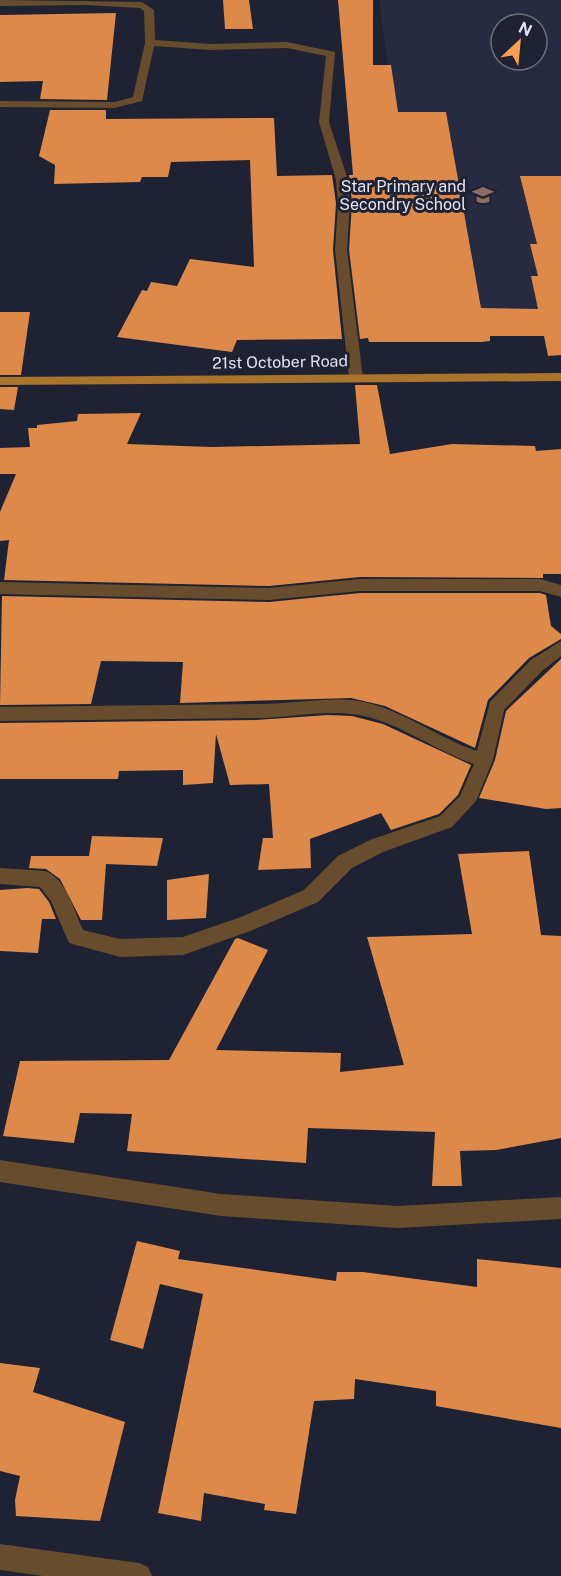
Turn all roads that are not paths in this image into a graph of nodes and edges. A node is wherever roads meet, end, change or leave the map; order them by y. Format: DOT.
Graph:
graph roads {
  1 [pos="0,3"];
  2 [pos="150,43"];
  3 [pos="0,104"];
  4 [pos="561,377"];
  5 [pos="356,378"];
  6 [pos="0,381"];
  7 [pos="0,588"];
  8 [pos="561,591"];
  9 [pos="561,647"];
  10 [pos="0,714"];
  11 [pos="484,760"];
  12 [pos="0,876"];
  13 [pos="0,1171"];
  14 [pos="561,1208"];
  15 [pos="0,1557"];
  16 [pos="139,1576"];
  1 -- 2 [label="street"];
  2 -- 3 [label="street"];
  2 -- 5 [label="street"];
  4 -- 5 [label="main road, 21st October Road"];
  5 -- 6 [label="main road, 21st October Road"];
  7 -- 8 [label="street"];
  9 -- 11 [label="street"];
  10 -- 11 [label="street"];
  11 -- 12 [label="street"];
  13 -- 14 [label="street"];
  15 -- 16 [label="street"];
}
